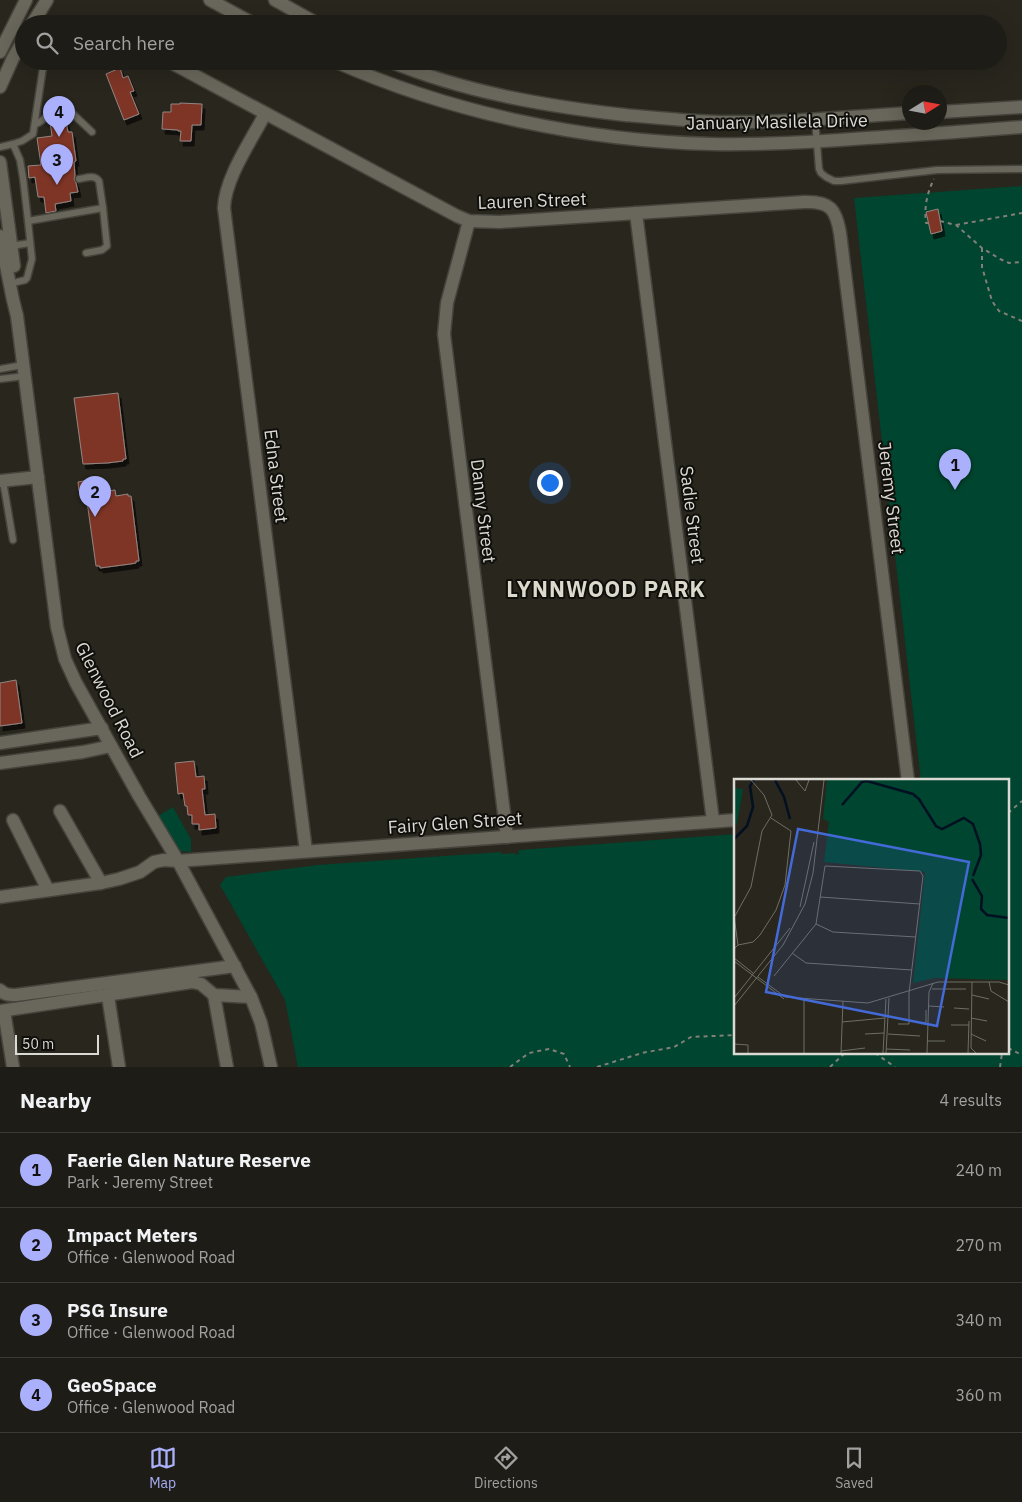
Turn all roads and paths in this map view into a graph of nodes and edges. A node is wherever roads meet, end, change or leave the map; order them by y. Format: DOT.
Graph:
graph roads {
  1 [pos="26,0"];
  2 [pos="47,0"];
  3 [pos="210,0"];
  4 [pos="275,0"];
  5 [pos="18,15"];
  6 [pos="38,15"];
  7 [pos="238,15"];
  8 [pos="302,15"];
  9 [pos="15,22"];
  10 [pos="0,52"];
  11 [pos="15,55"];
  12 [pos="43,70"];
  13 [pos="184,70"];
  14 [pos="356,70"];
  15 [pos="413,70"];
  16 [pos="0,87"];
  17 [pos="1022,107"];
  18 [pos="947,112"];
  19 [pos="265,114"];
  20 [pos="902,114"];
  21 [pos="815,119"];
  22 [pos="36,124"];
  23 [pos="1022,127"];
  24 [pos="92,132"];
  25 [pos="818,142"];
  26 [pos="13,144"];
  27 [pos="0,147"];
  28 [pos="0,162"];
  29 [pos="1022,169"];
  30 [pos="938,170"];
  31 [pos="79,180"];
  32 [pos="103,208"];
  33 [pos="636,213"];
  34 [pos="1022,213"];
  35 [pos="837,220"];
  36 [pos="28,221"];
  37 [pos="470,221"];
  38 [pos="940,221"];
  39 [pos="929,223"];
  40 [pos="956,225"];
  41 [pos="4,241"];
  42 [pos="30,243"];
  43 [pos="982,248"];
  44 [pos="86,253"];
  45 [pos="1022,262"];
  46 [pos="16,282"];
  47 [pos="17,316"];
  48 [pos="1022,321"];
  49 [pos="0,369"];
  50 [pos="24,370"];
  51 [pos="0,379"];
  52 [pos="38,477"];
  53 [pos="1,481"];
  54 [pos="13,540"];
  55 [pos="102,728"];
  56 [pos="0,743"];
  57 [pos="111,746"];
  58 [pos="0,763"];
  59 [pos="908,779"];
  60 [pos="1022,801"];
  61 [pos="60,811"];
  62 [pos="1010,811"];
  63 [pos="13,820"];
  64 [pos="734,820"];
  65 [pos="713,821"];
  66 [pos="507,837"];
  67 [pos="306,851"];
  68 [pos="178,861"];
  69 [pos="101,883"];
  70 [pos="48,890"];
  71 [pos="0,897"];
  72 [pos="235,966"];
  73 [pos="0,990"];
  74 [pos="214,995"];
  75 [pos="108,996"];
  76 [pos="251,997"];
  77 [pos="2,1011"];
  78 [pos="734,1035"];
  79 [pos="1010,1049"];
  80 [pos="844,1054"];
  81 [pos="876,1054"];
  82 [pos="1002,1054"];
  83 [pos="1022,1055"];
  84 [pos="13,1067"];
  85 [pos="118,1067"];
  86 [pos="227,1067"];
  87 [pos="271,1067"];
  88 [pos="510,1067"];
  89 [pos="570,1067"];
  90 [pos="597,1067"];
  91 [pos="830,1067"];
  92 [pos="895,1067"];
  93 [pos="1000,1067"];
  1 -- 5 [label="street"];
  2 -- 6 [label="street"];
  3 -- 7 [label="street"];
  4 -- 8 [label="street"];
  9 -- 10 [label="street"];
  11 -- 16 [label="street"];
  12 -- 22 [label="lane"];
  13 -- 19 [label="street, Lauren Street"];
  14 -- 25 [label="street, January Masilela Drive"];
  15 -- 21 [label="street, January Masilela Drive"];
  17 -- 18 [label="street"];
  19 -- 37 [label="street, Lauren Street"];
  19 -- 67 [label="street, Edna Street"];
  20 -- 21 [label="street, January Masilela Drive"];
  21 -- 25 [label="lane"];
  22 -- 24 [label="lane"];
  22 -- 26 [label="lane"];
  23 -- 25 [label="street, January Masilela Drive"];
  25 -- 30 [label="lane"];
  26 -- 27 [label="lane"];
  26 -- 36 [label="lane"];
  28 -- 41 [label="street, Glenwood Road"];
  29 -- 30 [label="lane"];
  30 -- 39 [label="path"];
  31 -- 32 [label="lane"];
  32 -- 36 [label="lane"];
  32 -- 44 [label="lane"];
  33 -- 35 [label="street, Lauren Street"];
  33 -- 37 [label="street, Lauren Street"];
  33 -- 65 [label="street, Sadie Street"];
  34 -- 40 [label="path"];
  35 -- 59 [label="street, Jeremy Street"];
  36 -- 42 [label="lane"];
  37 -- 66 [label="street, Danny Street"];
  38 -- 40 [label="path"];
  40 -- 43 [label="path"];
  41 -- 42 [label="lane"];
  41 -- 46 [label="street, Glenwood Road"];
  41 -- 47 [label="street, Glenwood Road"];
  42 -- 46 [label="lane"];
  43 -- 45 [label="path"];
  43 -- 48 [label="path"];
  46 -- 47 [label="street, Glenwood Road"];
  47 -- 50 [label="street, Glenwood Road"];
  49 -- 50 [label="lane"];
  50 -- 51 [label="lane"];
  50 -- 52 [label="street, Glenwood Road"];
  52 -- 53 [label="street"];
  52 -- 55 [label="street, Glenwood Road"];
  53 -- 54 [label="lane"];
  55 -- 56 [label="street"];
  55 -- 57 [label="street, Glenwood Road"];
  57 -- 58 [label="street"];
  57 -- 68 [label="street, Glenwood Road"];
  60 -- 62 [label="path"];
  61 -- 69 [label="street"];
  63 -- 70 [label="street"];
  64 -- 65 [label="street, Fairy Glen Street"];
  65 -- 66 [label="street, Fairy Glen Street"];
  66 -- 67 [label="street, Fairy Glen Street"];
  67 -- 68 [label="street, Fairy Glen Street"];
  68 -- 69 [label="street, Fairy Glen Street"];
  68 -- 72 [label="street, Glenwood Road"];
  69 -- 70 [label="street, Fairy Glen Street"];
  70 -- 71 [label="street, Fairy Glen Street"];
  72 -- 73 [label="street"];
  72 -- 76 [label="street, Glenwood Road"];
  74 -- 75 [label="street"];
  74 -- 76 [label="street"];
  74 -- 86 [label="street"];
  75 -- 77 [label="street"];
  75 -- 85 [label="street"];
  76 -- 87 [label="street, Glenwood Road"];
  77 -- 84 [label="street"];
  78 -- 90 [label="path"];
  79 -- 83 [label="path"];
  80 -- 91 [label="path"];
  81 -- 92 [label="path"];
  82 -- 93 [label="path"];
  88 -- 89 [label="path"];
}
